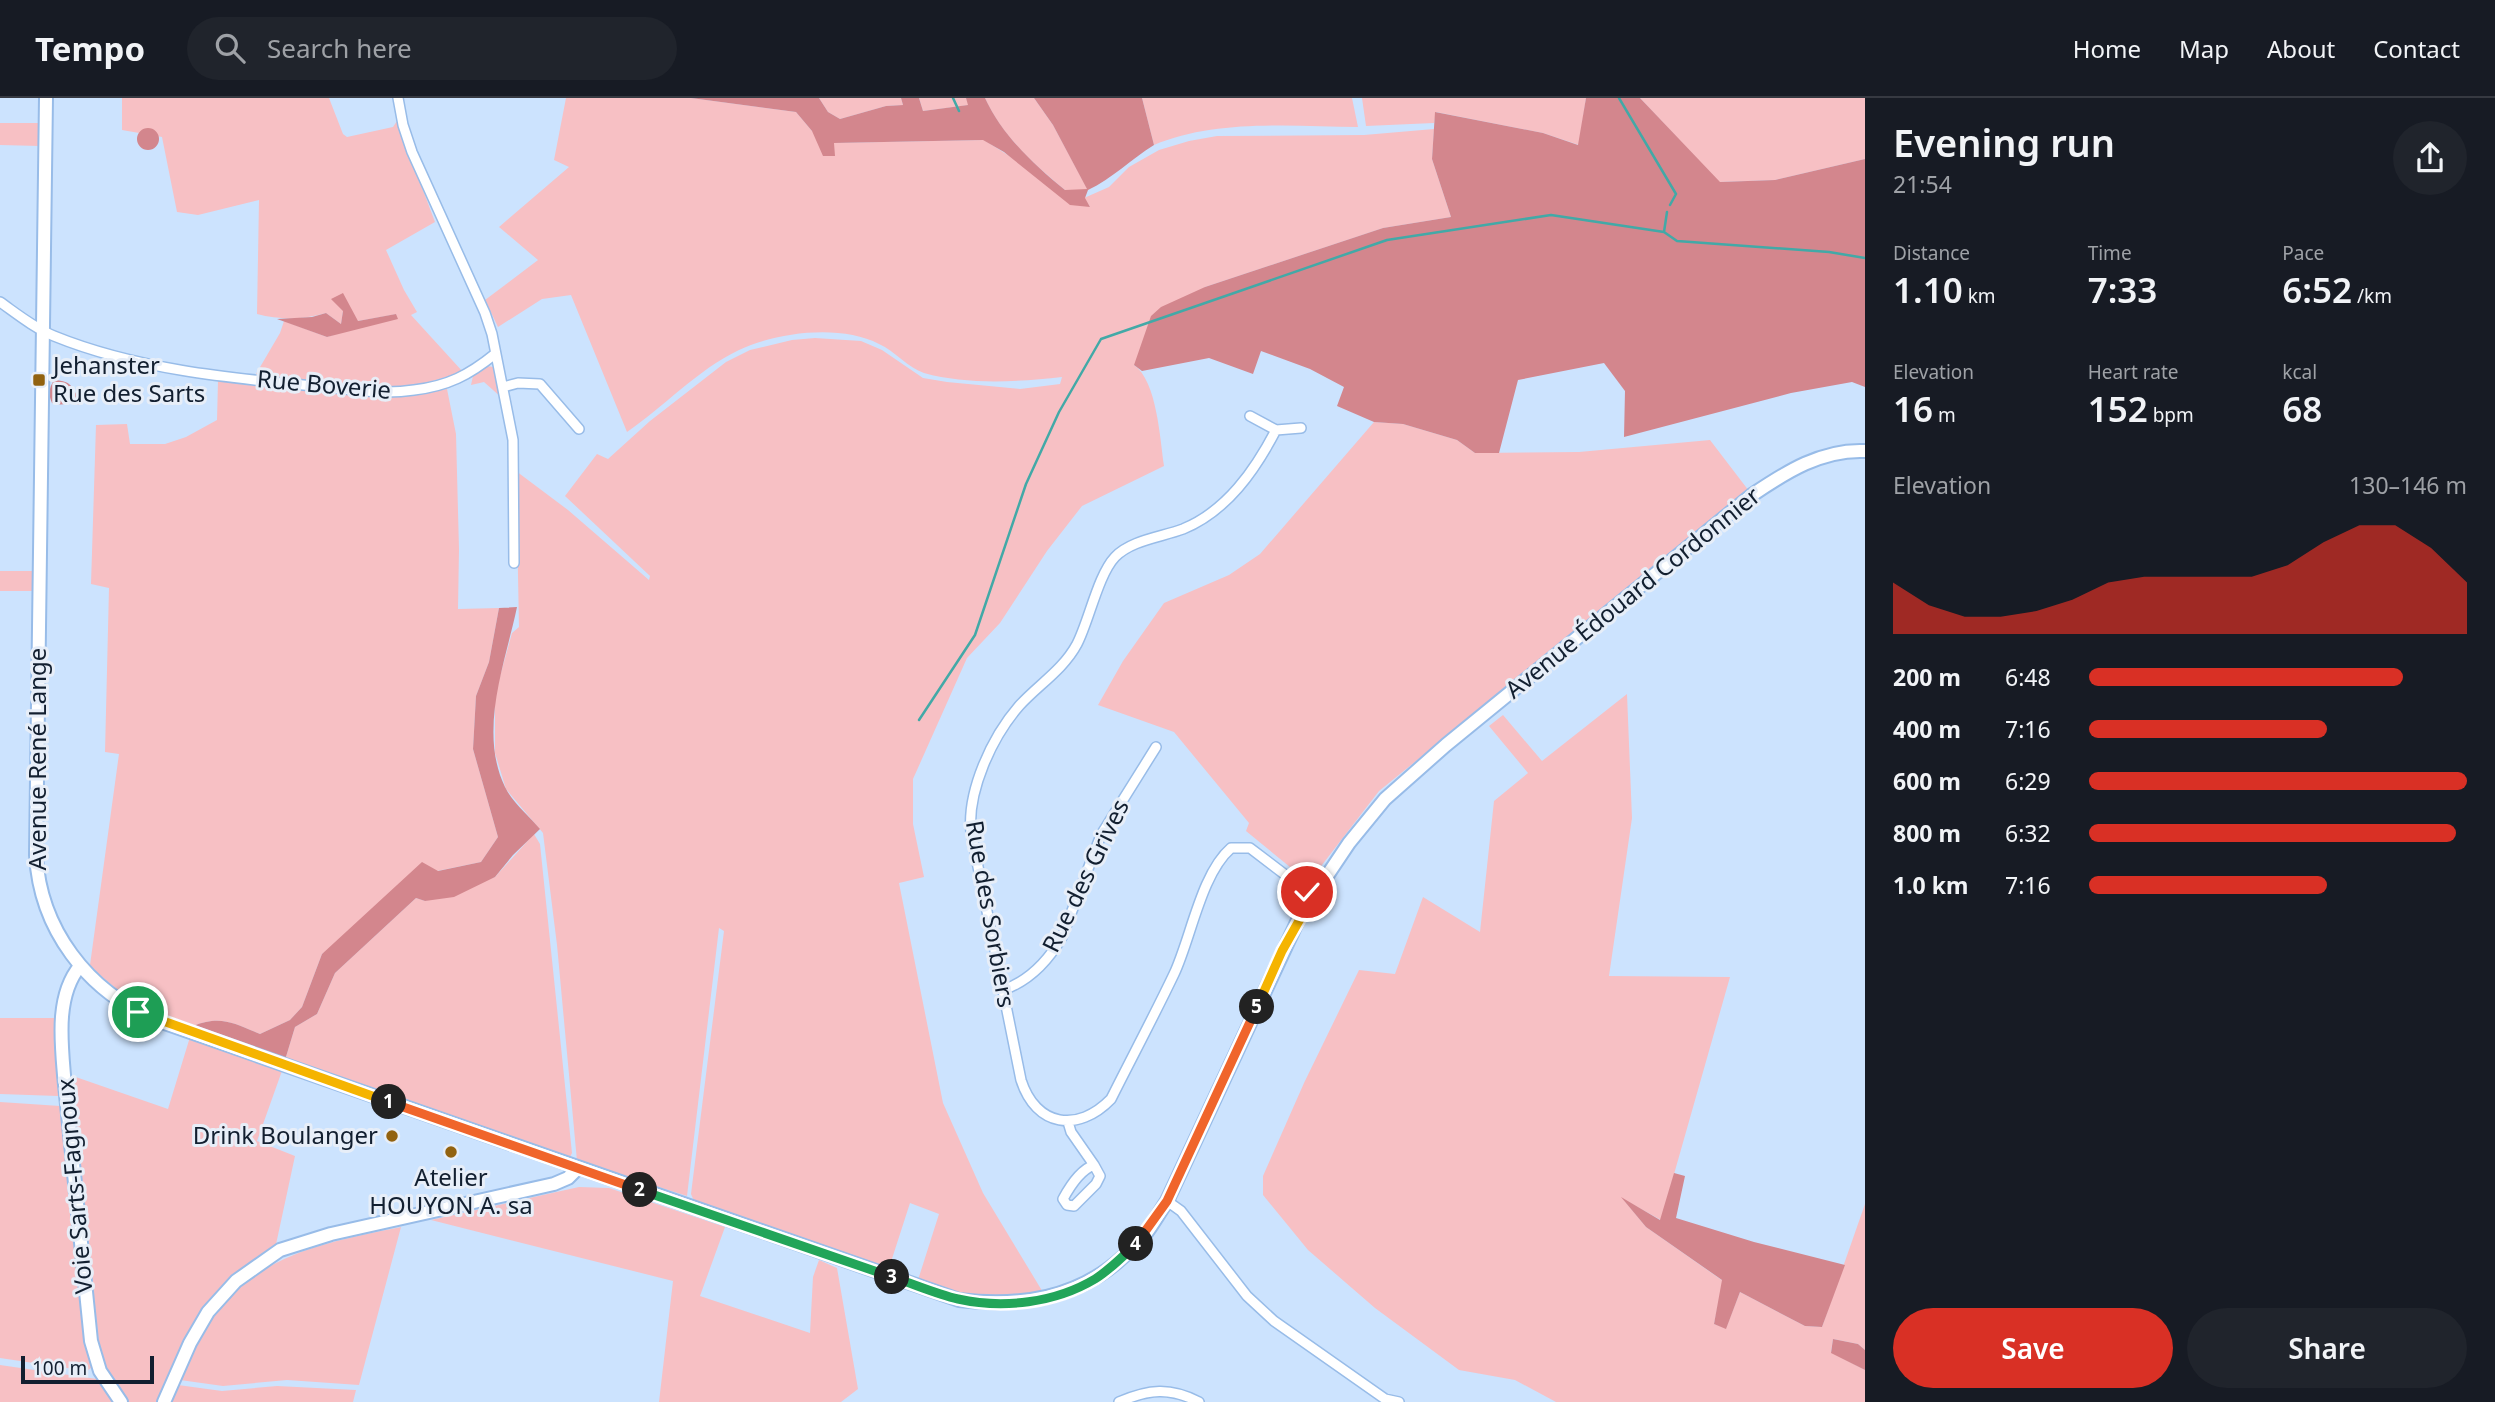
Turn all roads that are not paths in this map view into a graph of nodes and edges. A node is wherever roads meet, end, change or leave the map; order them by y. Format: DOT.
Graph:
graph roads {
  1 [pos="46,98"];
  2 [pos="398,98"];
  3 [pos="0,302"];
  4 [pos="43,331"];
  5 [pos="495,354"];
  6 [pos="503,387"];
  7 [pos="1250,416"];
  8 [pos="1301,428"];
  9 [pos="579,429"];
  10 [pos="1276,430"];
  11 [pos="1865,451"];
  12 [pos="514,562"];
  13 [pos="1156,747"];
  14 [pos="1313,896"];
  15 [pos="80,966"];
  16 [pos="1003,990"];
  17 [pos="1068,1122"];
  18 [pos="1094,1165"];
  19 [pos="578,1168"];
  20 [pos="1167,1201"];
  21 [pos="1385,1401"];
  22 [pos="121,1402"];
  23 [pos="164,1402"];
  24 [pos="1119,1402"];
  25 [pos="1199,1402"];
  26 [pos="1399,1402"];
  1 -- 4 [label="main road, Avenue René Lange"];
  2 -- 5 [label="street"];
  3 -- 4 [label="street, Rue Boverie"];
  4 -- 5 [label="street, Rue Boverie"];
  4 -- 15 [label="main road, Avenue René Lange"];
  5 -- 6 [label="street"];
  6 -- 9 [label="street"];
  6 -- 12 [label="street"];
  7 -- 10 [label="street"];
  8 -- 10 [label="street"];
  10 -- 16 [label="street, Rue des Sorbiers"];
  11 -- 14 [label="main road, Avenue Édouard Cordonnier"];
  13 -- 16 [label="street, Rue des Grives"];
  14 -- 17 [label="street"];
  14 -- 20 [label="main road, Avenue Édouard Cordonnier"];
  15 -- 19 [label="main road, Avenue René Lange"];
  15 -- 22 [label="main road, Voie Sarts-Fagnoux"];
  16 -- 17 [label="street, Rue des Sorbiers"];
  17 -- 18 [label="street"];
  18 -- 18 [label="street"];
  19 -- 20 [label="main road, Avenue René Lange"];
  19 -- 23 [label="main road"];
  20 -- 21 [label="street"];
  21 -- 26 [label="street"];
  24 -- 25 [label="street"];
}
